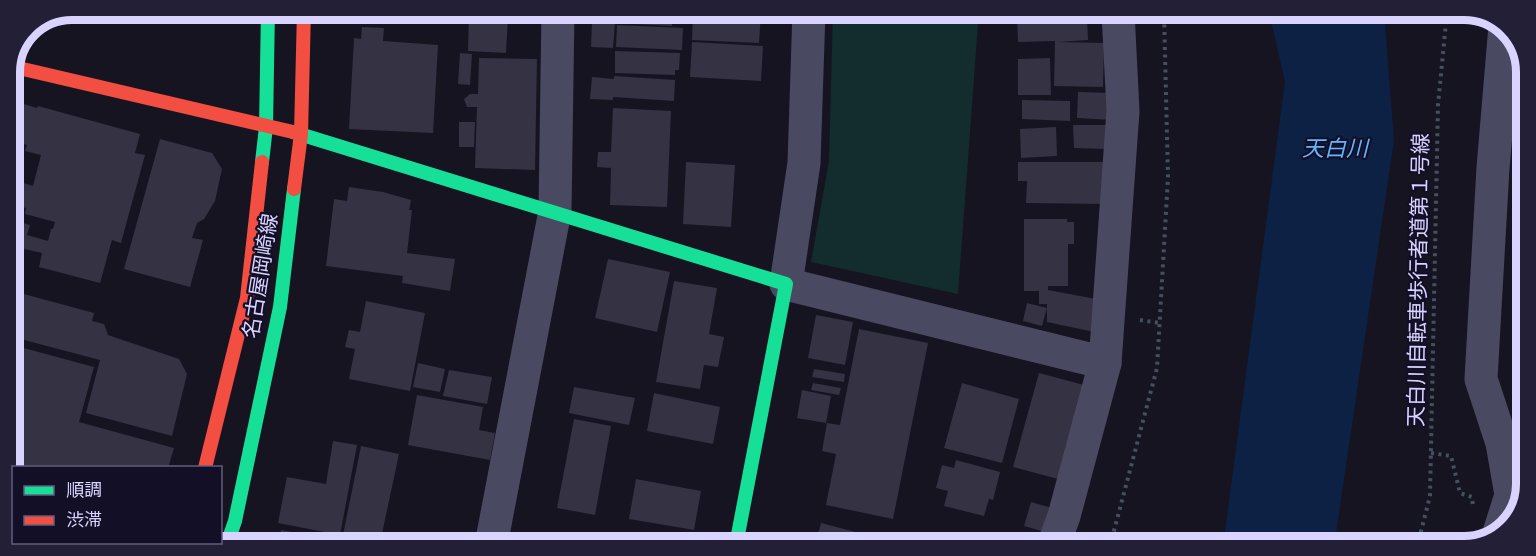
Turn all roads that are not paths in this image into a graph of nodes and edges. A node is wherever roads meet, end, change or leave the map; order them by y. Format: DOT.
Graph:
graph roads {
  1 [pos="268,20"];
  2 [pos="304,20"];
  3 [pos="558,20"];
  4 [pos="809,20"];
  5 [pos="1118,20"];
  6 [pos="1504,38"];
  7 [pos="20,68"];
  8 [pos="266,127"];
  9 [pos="301,134"];
  10 [pos="555,211"];
  11 [pos="786,284"];
  12 [pos="1105,363"];
  13 [pos="1513,437"];
  14 [pos="205,466"];
  15 [pos="1486,526"];
  16 [pos="229,537"];
  17 [pos="493,537"];
  18 [pos="738,537"];
  19 [pos="1056,537"];
  1 -- 8 [label="street, 名古屋岡崎線"];
  2 -- 9 [label="street, 名古屋岡崎線"];
  3 -- 10 [label="street"];
  4 -- 11 [label="street"];
  5 -- 12 [label="street"];
  6 -- 13 [label="street"];
  7 -- 8 [label="street"];
  8 -- 9 [label="street"];
  8 -- 14 [label="street, 名古屋岡崎線"];
  9 -- 10 [label="street"];
  9 -- 16 [label="street, 名古屋岡崎線"];
  10 -- 11 [label="street"];
  10 -- 17 [label="street"];
  11 -- 12 [label="street"];
  11 -- 18 [label="street"];
  12 -- 19 [label="street"];
  13 -- 15 [label="street"];
}
